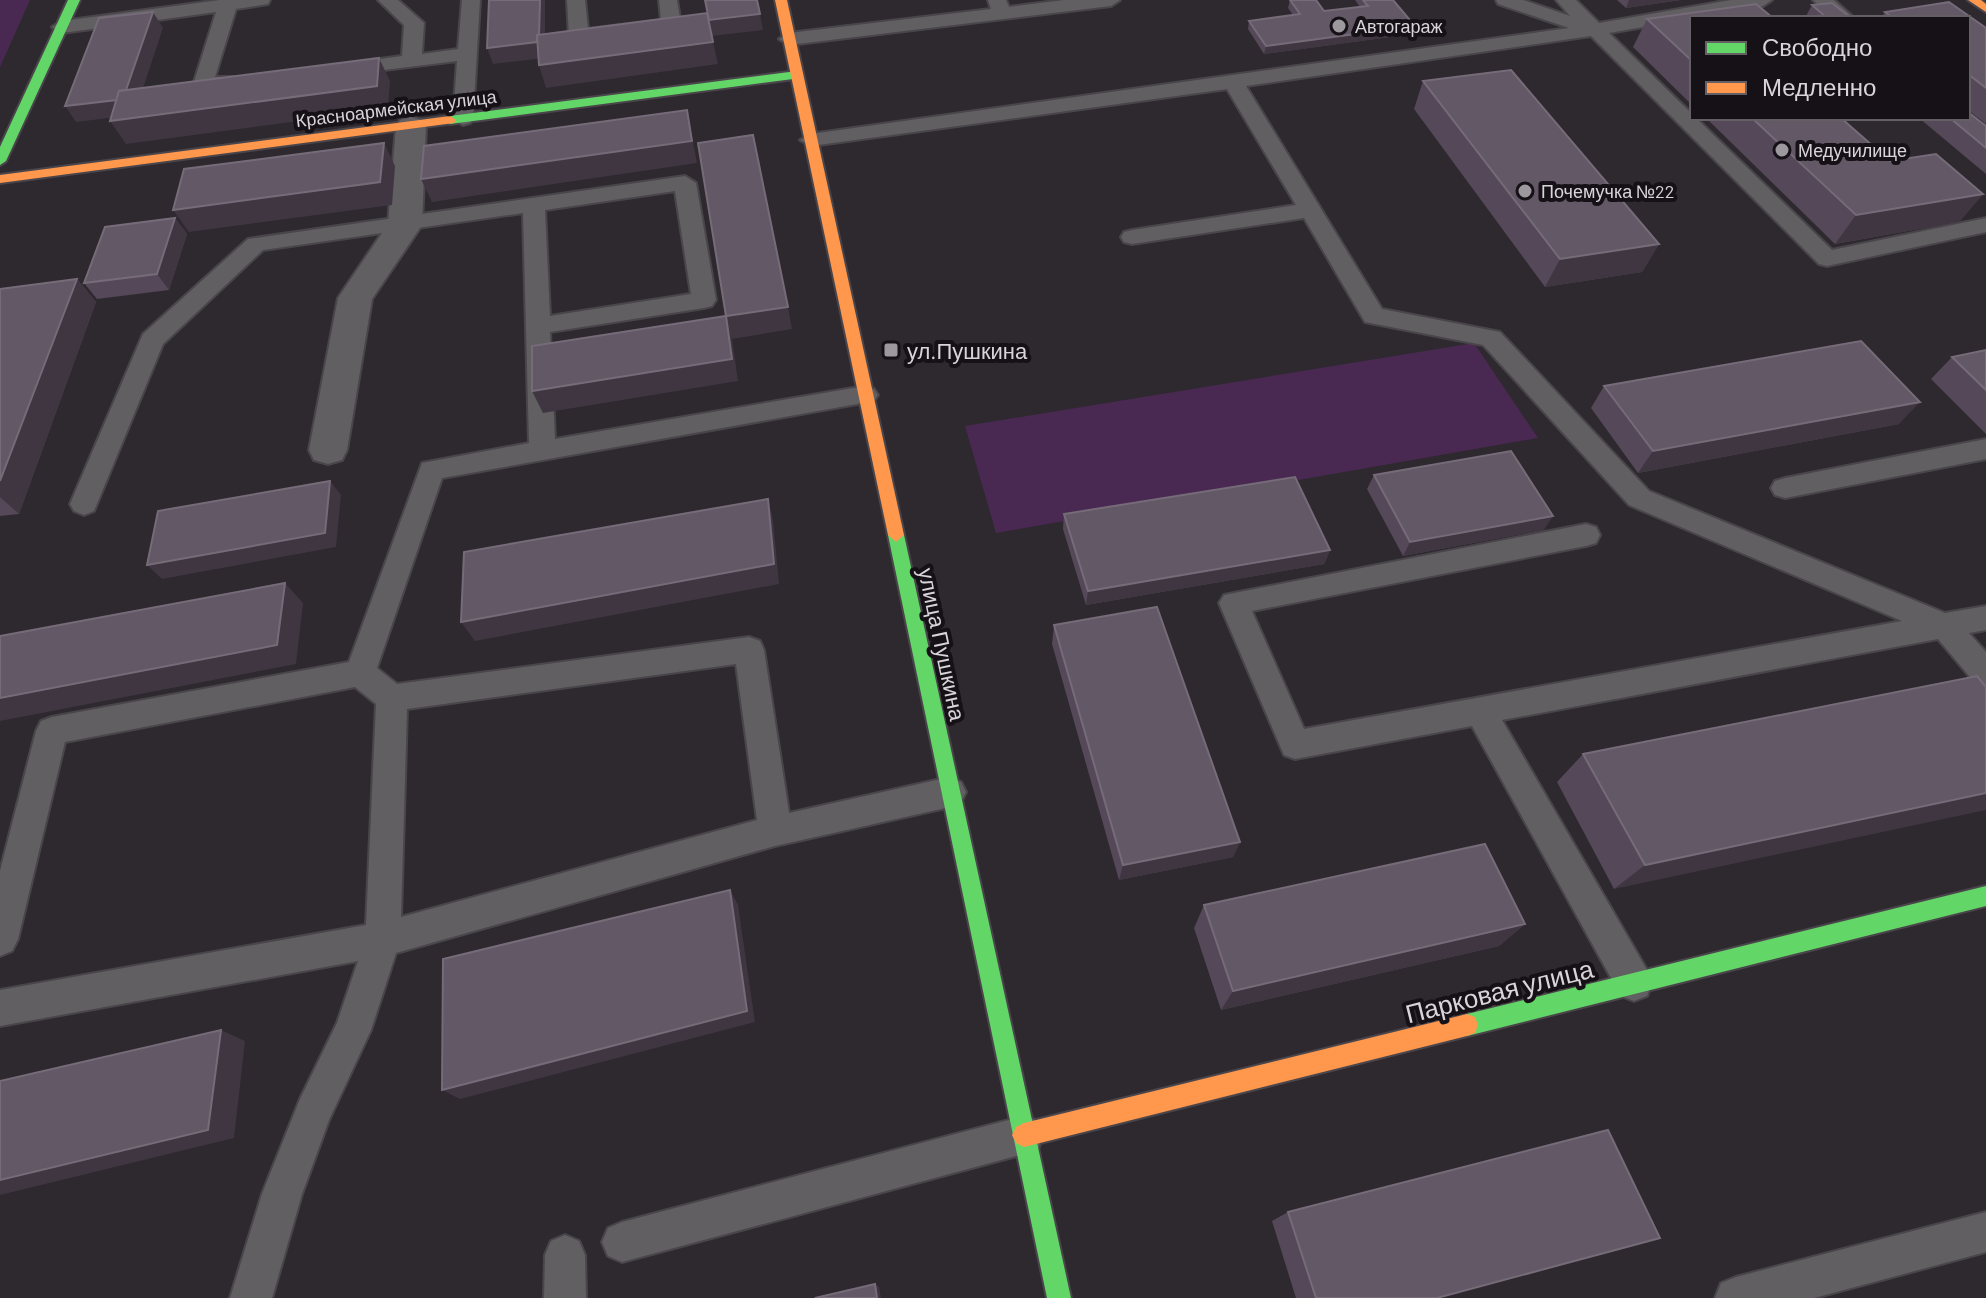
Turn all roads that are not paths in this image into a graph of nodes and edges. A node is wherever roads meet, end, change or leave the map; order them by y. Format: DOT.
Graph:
graph roads {
  1 [pos="74,0"];
  2 [pos="261,0"];
  3 [pos="387,0"];
  4 [pos="471,0"];
  5 [pos="576,0"];
  6 [pos="668,0"];
  7 [pos="781,0"];
  8 [pos="1111,0"];
  9 [pos="1505,0"];
  10 [pos="1565,0"];
  11 [pos="1763,0"];
  12 [pos="1822,0"];
  13 [pos="1974,0"];
  14 [pos="228,3"];
  15 [pos="999,6"];
  16 [pos="1986,9"];
  17 [pos="1842,16"];
  18 [pos="62,27"];
  19 [pos="1594,30"];
  20 [pos="789,39"];
  21 [pos="468,54"];
  22 [pos="412,61"];
  23 [pos="322,71"];
  24 [pos="797,75"];
  25 [pos="263,78"];
  26 [pos="1233,82"];
  27 [pos="463,119"];
  28 [pos="411,126"];
  29 [pos="811,140"];
  30 [pos="0,161"];
  31 [pos="0,179"];
  32 [pos="534,205"];
  33 [pos="1312,210"];
  34 [pos="405,225"];
  35 [pos="1986,225"];
  36 [pos="1132,237"];
  37 [pos="538,326"];
  38 [pos="865,395"];
  39 [pos="1986,449"];
  40 [pos="328,450"];
  41 [pos="542,450"];
  42 [pos="1785,488"];
  43 [pos="84,504"];
  44 [pos="1586,535"];
  45 [pos="1986,618"];
  46 [pos="1945,626"];
  47 [pos="360,673"];
  48 [pos="1986,674"];
  49 [pos="392,698"];
  50 [pos="1481,712"];
  51 [pos="950,792"];
  52 [pos="775,831"];
  53 [pos="1986,896"];
  54 [pos="0,939"];
  55 [pos="383,939"];
  56 [pos="1634,983"];
  57 [pos="0,1008"];
  58 [pos="1024,1135"];
  59 [pos="1986,1232"];
  60 [pos="622,1242"];
  61 [pos="565,1255"];
  62 [pos="1789,1292"];
  63 [pos="251,1298"];
  64 [pos="565,1298"];
  65 [pos="1059,1298"];
  66 [pos="1736,1298"];
  1 -- 18 [label="street"];
  2 -- 14 [label="lane"];
  3 -- 22 [label="lane"];
  4 -- 21 [label="lane"];
  5 -- 6 [label="lane"];
  7 -- 20 [label="street, улица Пушкина"];
  8 -- 15 [label="lane"];
  9 -- 19 [label="lane"];
  10 -- 19 [label="lane"];
  11 -- 19 [label="lane"];
  12 -- 17 [label="lane"];
  13 -- 16 [label="street"];
  14 -- 18 [label="lane"];
  14 -- 25 [label="lane"];
  15 -- 20 [label="lane"];
  18 -- 30 [label="street"];
  19 -- 26 [label="lane"];
  19 -- 35 [label="lane"];
  20 -- 24 [label="street, улица Пушкина"];
  21 -- 22 [label="lane"];
  21 -- 27 [label="lane"];
  22 -- 23 [label="lane"];
  24 -- 27 [label="street, Красноармейская улица"];
  24 -- 29 [label="street, улица Пушкина"];
  26 -- 29 [label="lane"];
  26 -- 33 [label="lane"];
  27 -- 28 [label="street, Красноармейская улица"];
  28 -- 31 [label="street, Красноармейская улица"];
  28 -- 34 [label="street"];
  29 -- 38 [label="street, улица Пушкина"];
  32 -- 34 [label="lane"];
  32 -- 37 [label="lane"];
  32 -- 37 [label="lane"];
  33 -- 36 [label="lane"];
  33 -- 46 [label="lane"];
  34 -- 40 [label="street"];
  34 -- 43 [label="lane"];
  37 -- 41 [label="lane"];
  38 -- 41 [label="lane"];
  38 -- 51 [label="street, улица Пушкина"];
  39 -- 42 [label="lane"];
  41 -- 47 [label="lane"];
  44 -- 50 [label="lane"];
  45 -- 46 [label="lane"];
  46 -- 48 [label="lane"];
  46 -- 50 [label="lane"];
  47 -- 49 [label="lane"];
  47 -- 54 [label="lane"];
  49 -- 52 [label="lane"];
  49 -- 55 [label="lane"];
  50 -- 56 [label="lane"];
  51 -- 52 [label="lane"];
  51 -- 58 [label="street, улица Пушкина"];
  52 -- 55 [label="lane"];
  53 -- 56 [label="street, Парковая улица"];
  55 -- 57 [label="lane"];
  55 -- 63 [label="lane"];
  56 -- 58 [label="street, Парковая улица"];
  58 -- 60 [label="lane"];
  58 -- 65 [label="street, улица Пушкина"];
  59 -- 62 [label="lane"];
  61 -- 64 [label="lane"];
  62 -- 66 [label="lane"];
}
